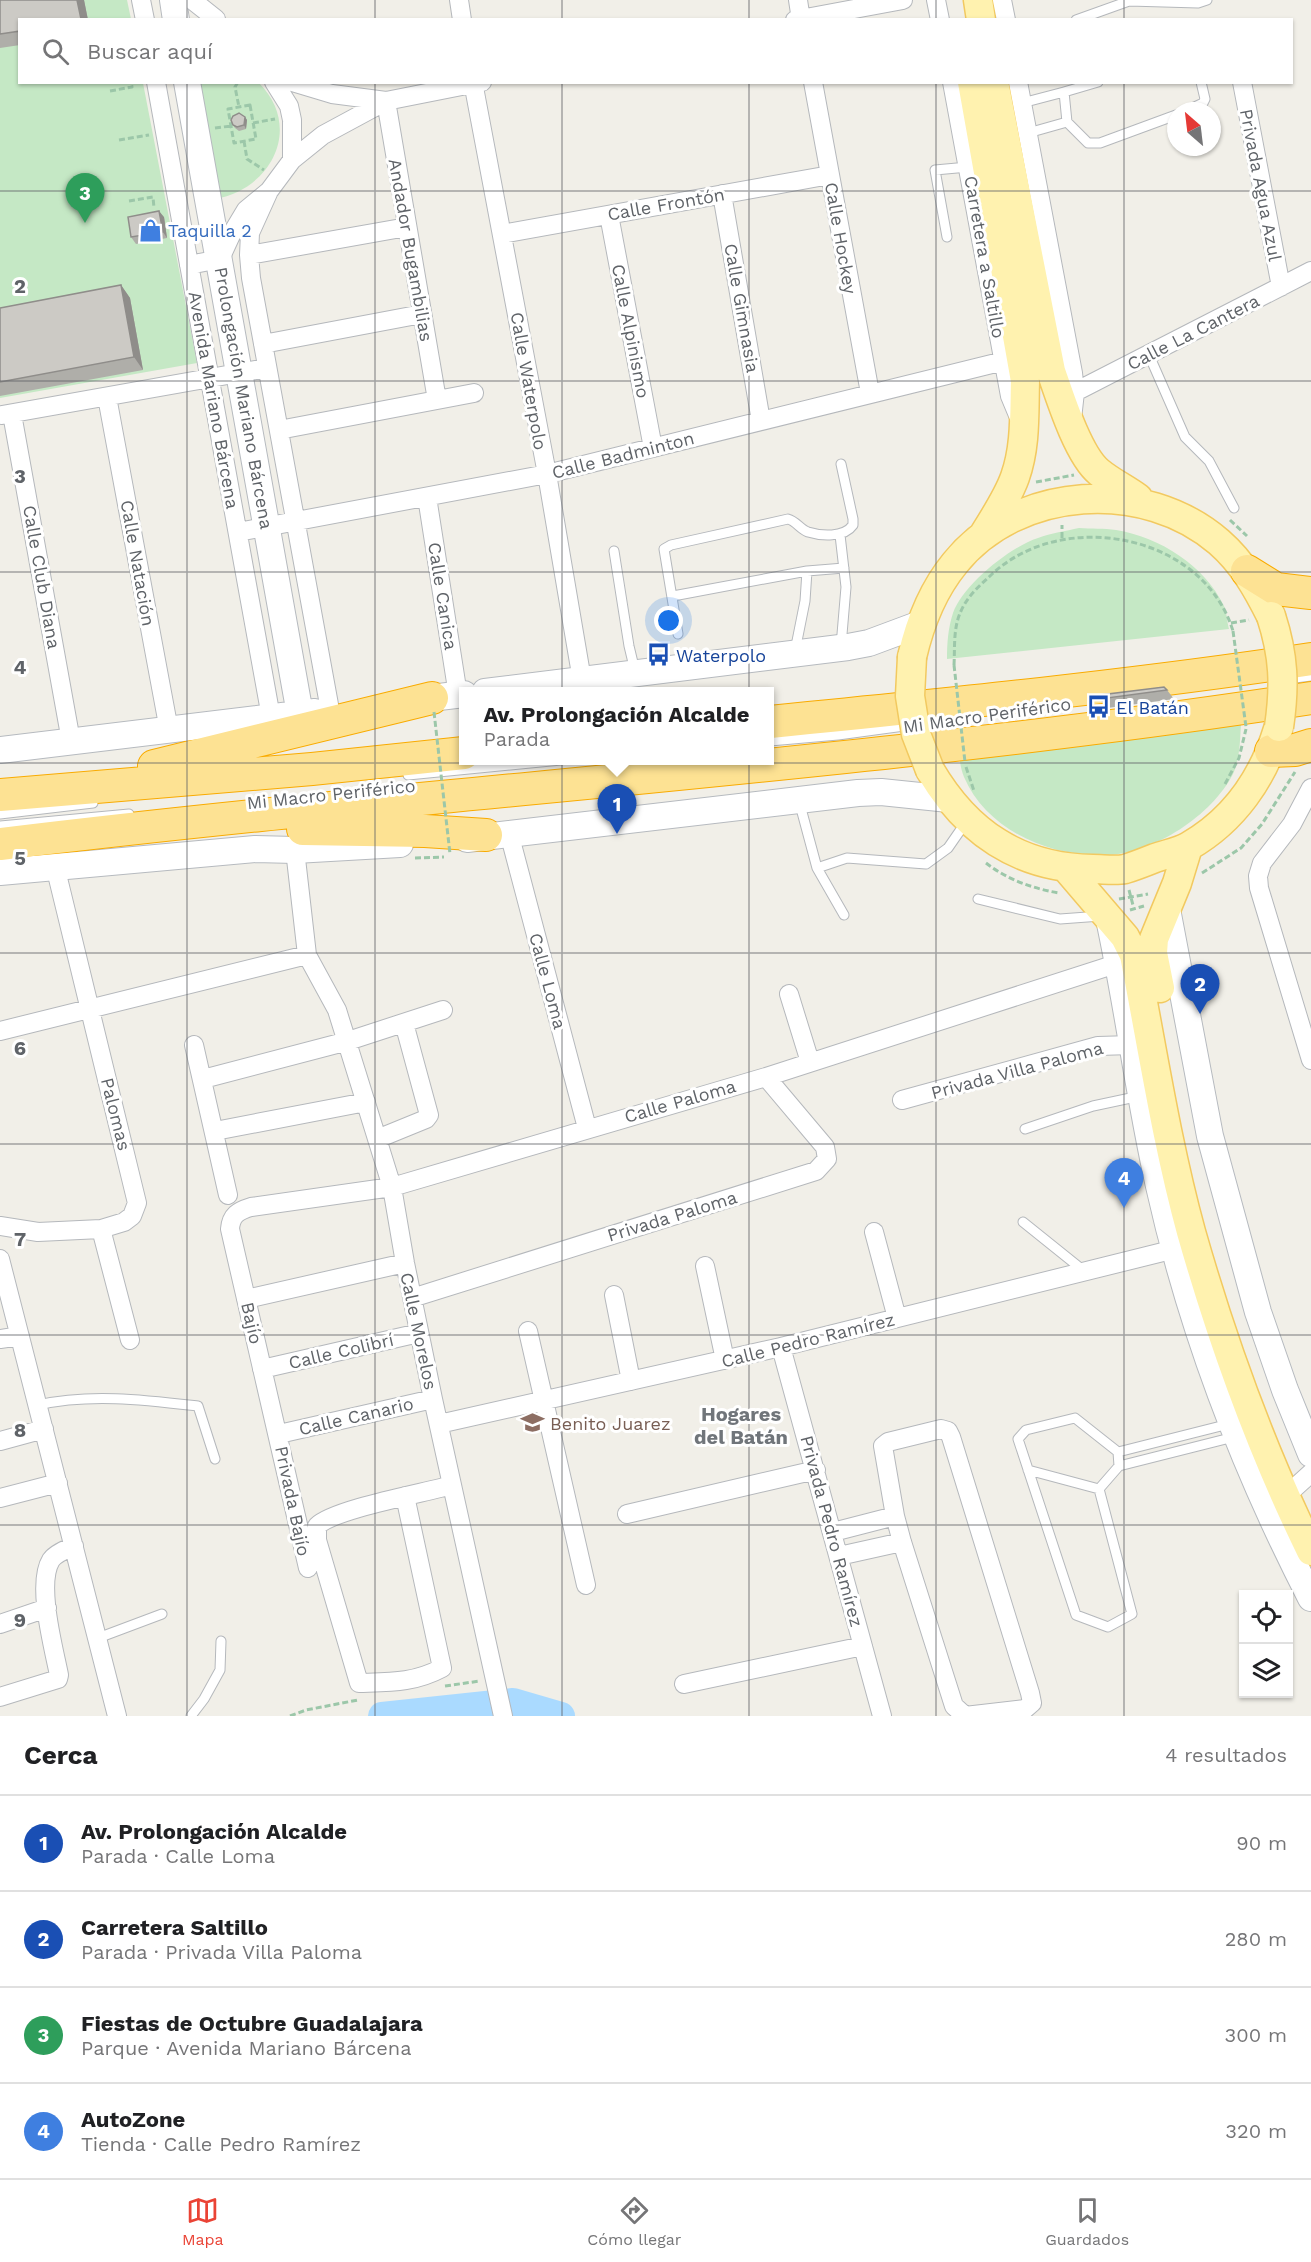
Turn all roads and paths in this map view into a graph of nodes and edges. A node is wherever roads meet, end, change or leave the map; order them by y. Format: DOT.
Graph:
graph roads {
  1 [pos="141,0"];
  2 [pos="173,0"];
  3 [pos="192,0"];
  4 [pos="206,0"];
  5 [pos="459,0"];
  6 [pos="798,0"];
  7 [pos="903,0"];
  8 [pos="936,0"];
  9 [pos="958,0"];
  10 [pos="978,0"];
  11 [pos="1002,0"];
  12 [pos="1207,0"];
  13 [pos="145,18"];
  14 [pos="176,18"];
  15 [pos="214,18"];
  16 [pos="215,18"];
  17 [pos="462,18"];
  18 [pos="799,18"];
  19 [pos="804,18"];
  20 [pos="940,18"];
  21 [pos="961,18"];
  22 [pos="981,18"];
  23 [pos="1006,18"];
  24 [pos="1082,18"];
  25 [pos="131,84"];
  26 [pos="156,84"];
  27 [pos="186,84"];
  28 [pos="237,84"];
  29 [pos="275,84"];
  30 [pos="299,84"];
  31 [pos="471,84"];
  32 [pos="476,84"];
  33 [pos="813,84"];
  34 [pos="952,84"];
  35 [pos="972,84"];
  36 [pos="994,84"];
  37 [pos="1018,84"];
  38 [pos="1091,84"];
  39 [pos="1202,84"];
  40 [pos="1242,84"];
  41 [pos="110,91"];
  42 [pos="1065,92"];
  43 [pos="386,100"];
  44 [pos="1202,102"];
  45 [pos="1022,103"];
  46 [pos="238,107"];
  47 [pos="277,118"];
  48 [pos="1167,118"];
  49 [pos="1067,122"];
  50 [pos="253,123"];
  51 [pos="165,132"];
  52 [pos="1028,134"];
  53 [pos="119,140"];
  54 [pos="244,141"];
  55 [pos="292,160"];
  56 [pos="968,167"];
  57 [pos="264,170"];
  58 [pos="830,175"];
  59 [pos="269,191"];
  60 [pos="722,194"];
  61 [pos="129,201"];
  62 [pos="154,207"];
  63 [pos="609,215"];
  64 [pos="987,216"];
  65 [pos="407,227"];
  66 [pos="502,234"];
  67 [pos="947,237"];
  68 [pos="249,255"];
  69 [pos="220,259"];
  70 [pos="189,265"];
  71 [pos="1309,279"];
  72 [pos="1281,287"];
  73 [pos="422,315"];
  74 [pos="263,344"];
  75 [pos="1149,355"];
  76 [pos="1004,361"];
  77 [pos="267,368"];
  78 [pos="240,373"];
  79 [pos="210,379"];
  80 [pos="1075,392"];
  81 [pos="474,393"];
  82 [pos="870,393"];
  83 [pos="107,397"];
  84 [pos="437,400"];
  85 [pos="6,415"];
  86 [pos="761,421"];
  87 [pos="1071,424"];
  88 [pos="279,430"];
  89 [pos="1024,430"];
  90 [pos="653,448"];
  91 [pos="841,464"];
  92 [pos="547,474"];
  93 [pos="427,496"];
  94 [pos="1148,504"];
  95 [pos="1234,508"];
  96 [pos="295,521"];
  97 [pos="267,526"];
  98 [pos="238,532"];
  99 [pos="840,535"];
  100 [pos="983,536"];
  101 [pos="614,551"];
  102 [pos="844,568"];
  103 [pos="807,571"];
  104 [pos="1246,571"];
  105 [pos="1311,593"];
  106 [pos="673,596"];
  107 [pos="920,624"];
  108 [pos="678,634"];
  109 [pos="841,648"];
  110 [pos="794,654"];
  111 [pos="1311,659"];
  112 [pos="636,673"];
  113 [pos="1311,676"];
  114 [pos="582,680"];
  115 [pos="1273,680"];
  116 [pos="525,687"];
  117 [pos="1311,690"];
  118 [pos="1311,698"];
  119 [pos="1230,699"];
  120 [pos="447,700"];
  121 [pos="330,710"];
  122 [pos="300,714"];
  123 [pos="271,717"];
  124 [pos="973,717"];
  125 [pos="774,722"];
  126 [pos="169,730"];
  127 [pos="925,734"];
  128 [pos="1275,739"];
  129 [pos="71,741"];
  130 [pos="774,741"];
  131 [pos="774,749"];
  132 [pos="0,750"];
  133 [pos="459,754"];
  134 [pos="1303,758"];
  135 [pos="774,764"];
  136 [pos="510,765"];
  137 [pos="758,765"];
  138 [pos="399,776"];
  139 [pos="1225,784"];
  140 [pos="1311,788"];
  141 [pos="60,789"];
  142 [pos="0,795"];
  143 [pos="799,801"];
  144 [pos="100,802"];
  145 [pos="965,805"];
  146 [pos="0,814"];
  147 [pos="133,821"];
  148 [pos="0,826"];
  149 [pos="497,834"];
  150 [pos="0,844"];
  151 [pos="1188,847"];
  152 [pos="295,850"];
  153 [pos="450,854"];
  154 [pos="460,854"];
  155 [pos="414,858"];
  156 [pos="984,862"];
  157 [pos="55,866"];
  158 [pos="817,868"];
  159 [pos="1066,868"];
  160 [pos="0,872"];
  161 [pos="1172,896"];
  162 [pos="978,898"];
  163 [pos="1102,911"];
  164 [pos="844,915"];
  165 [pos="307,955"];
  166 [pos="1119,963"];
  167 [pos="789,994"];
  168 [pos="90,1010"];
  169 [pos="443,1010"];
  170 [pos="404,1023"];
  171 [pos="0,1031"];
  172 [pos="348,1041"];
  173 [pos="194,1045"];
  174 [pos="1132,1045"];
  175 [pos="1311,1060"];
  176 [pos="810,1062"];
  177 [pos="766,1077"];
  178 [pos="203,1079"];
  179 [pos="1141,1095"];
  180 [pos="902,1100"];
  181 [pos="366,1102"];
  182 [pos="587,1128"];
  183 [pos="1025,1129"];
  184 [pos="215,1131"];
  185 [pos="377,1139"];
  186 [pos="392,1187"];
  187 [pos="228,1195"];
  188 [pos="235,1213"];
  189 [pos="1023,1222"];
  190 [pos="0,1226"];
  191 [pos="101,1229"];
  192 [pos="874,1232"];
  193 [pos="1175,1249"];
  194 [pos="0,1259"];
  195 [pos="405,1263"];
  196 [pos="705,1266"];
  197 [pos="1084,1271"];
  198 [pos="614,1295"];
  199 [pos="412,1298"];
  200 [pos="246,1299"];
  201 [pos="897,1318"];
  202 [pos="528,1331"];
  203 [pos="419,1333"];
  204 [pos="20,1336"];
  205 [pos="0,1339"];
  206 [pos="130,1340"];
  207 [pos="781,1347"];
  208 [pos="725,1360"];
  209 [pos="262,1369"];
  210 [pos="632,1381"];
  211 [pos="433,1399"];
  212 [pos="543,1401"];
  213 [pos="38,1405"];
  214 [pos="439,1424"];
  215 [pos="44,1429"];
  216 [pos="1234,1430"];
  217 [pos="279,1434"];
  218 [pos="0,1441"];
  219 [pos="1118,1452"];
  220 [pos="1311,1454"];
  221 [pos="215,1460"];
  222 [pos="1119,1466"];
  223 [pos="816,1470"];
  224 [pos="1028,1470"];
  225 [pos="58,1483"];
  226 [pos="452,1485"];
  227 [pos="1099,1489"];
  228 [pos="1295,1494"];
  229 [pos="405,1497"];
  230 [pos="0,1498"];
  231 [pos="627,1514"];
  232 [pos="895,1516"];
  233 [pos="832,1532"];
  234 [pos="902,1542"];
  235 [pos="74,1545"];
  236 [pos="1311,1551"];
  237 [pos="839,1556"];
  238 [pos="308,1568"];
  239 [pos="586,1585"];
  240 [pos="1311,1598"];
  241 [pos="47,1608"];
  242 [pos="162,1614"];
  243 [pos="0,1624"];
  244 [pos="98,1638"];
  245 [pos="221,1641"];
  246 [pos="863,1646"];
  247 [pos="684,1684"];
  248 [pos="0,1697"];
  249 [pos="503,1715"];
  250 [pos="117,1716"];
  251 [pos="191,1716"];
  252 [pos="882,1716"];
  1 -- 13 [label="street"];
  2 -- 14 [label="street"];
  3 -- 15 [label="street"];
  4 -- 16 [label="street"];
  5 -- 17 [label="street"];
  6 -- 18 [label="street"];
  7 -- 19 [label="street"];
  8 -- 20 [label="street"];
  9 -- 21 [label="main road"];
  10 -- 22 [label="main road"];
  11 -- 23 [label="street"];
  12 -- 24 [label="lane"];
  25 -- 41 [label="path"];
  26 -- 51 [label="street, Avenida Mariano Bárcena"];
  27 -- 69 [label="street, Prolongación Mariano Bárcena"];
  28 -- 46 [label="path"];
  29 -- 55 [label="street"];
  30 -- 43 [label="street"];
  31 -- 43 [label="street"];
  32 -- 66 [label="street, Calle Waterpolo"];
  33 -- 58 [label="street, Calle Hockey"];
  34 -- 56 [label="street, Carretera a Saltillo"];
  35 -- 64 [label="main road, Carretera a Saltillo"];
  36 -- 87 [label="main road"];
  37 -- 45 [label="street"];
  38 -- 42 [label="lane"];
  39 -- 44 [label="lane"];
  40 -- 72 [label="street, Privada Agua Azul"];
  42 -- 45 [label="lane"];
  42 -- 49 [label="lane"];
  43 -- 55 [label="street"];
  43 -- 65 [label="street, Andador Bugambilias"];
  45 -- 52 [label="street"];
  46 -- 50 [label="path"];
  46 -- 54 [label="path"];
  47 -- 50 [label="path"];
  48 -- 49 [label="lane"];
  49 -- 52 [label="lane"];
  50 -- 54 [label="path"];
  51 -- 53 [label="path"];
  51 -- 70 [label="street, Avenida Mariano Bárcena"];
  52 -- 80 [label="street"];
  54 -- 57 [label="path"];
  55 -- 59 [label="street"];
  56 -- 64 [label="street, Carretera a Saltillo"];
  56 -- 67 [label="lane"];
  58 -- 60 [label="street, Calle Frontón"];
  58 -- 82 [label="street, Calle Hockey"];
  59 -- 68 [label="street, Prolongación Mariano Bárcena"];
  59 -- 69 [label="street"];
  60 -- 63 [label="street, Calle Frontón"];
  60 -- 86 [label="street, Calle Gimnasia"];
  61 -- 62 [label="path"];
  63 -- 66 [label="street, Calle Frontón"];
  63 -- 90 [label="street, Calle Alpinismo"];
  64 -- 76 [label="street, Carretera a Saltillo"];
  64 -- 89 [label="main road, Carretera a Saltillo"];
  65 -- 68 [label="street"];
  65 -- 73 [label="street, Andador Bugambilias"];
  66 -- 92 [label="street, Calle Waterpolo"];
  68 -- 74 [label="street, Prolongación Mariano Bárcena"];
  69 -- 70 [label="street"];
  69 -- 78 [label="street, Prolongación Mariano Bárcena"];
  70 -- 79 [label="street, Avenida Mariano Bárcena"];
  71 -- 72 [label="street, Calle La Cantera"];
  72 -- 75 [label="street, Calle La Cantera"];
  73 -- 74 [label="street"];
  73 -- 84 [label="street, Andador Bugambilias"];
  74 -- 77 [label="street, Prolongación Mariano Bárcena"];
  75 -- 80 [label="street, Calle La Cantera"];
  75 -- 95 [label="lane"];
  76 -- 82 [label="street, Calle Badminton"];
  76 -- 89 [label="street, Carretera a Saltillo"];
  77 -- 78 [label="street"];
  77 -- 88 [label="street, Prolongación Mariano Bárcena"];
  78 -- 79 [label="street"];
  78 -- 97 [label="street, Prolongación Mariano Bárcena"];
  79 -- 83 [label="street"];
  79 -- 98 [label="street, Avenida Mariano Bárcena"];
  80 -- 87 [label="street"];
  81 -- 84 [label="street"];
  82 -- 86 [label="street, Calle Badminton"];
  83 -- 85 [label="street"];
  83 -- 126 [label="street, Calle Natación"];
  84 -- 88 [label="street"];
  85 -- 129 [label="street, Calle Club Diana"];
  86 -- 90 [label="street, Calle Badminton"];
  87 -- 94 [label="main road"];
  88 -- 96 [label="street, Prolongación Mariano Bárcena"];
  89 -- 100 [label="main road, Carretera a Saltillo"];
  90 -- 92 [label="street, Calle Badminton"];
  91 -- 99 [label="lane"];
  92 -- 93 [label="street, Calle Badminton"];
  92 -- 114 [label="street, Calle Waterpolo"];
  93 -- 96 [label="street, Calle Badminton"];
  93 -- 120 [label="street, Calle Canica"];
  94 -- 100 [label="main road"];
  94 -- 104 [label="main road"];
  96 -- 97 [label="street, Calle Badminton"];
  96 -- 121 [label="street, Prolongación Mariano Bárcena"];
  97 -- 98 [label="street, Calle Badminton"];
  97 -- 122 [label="street, Prolongación Mariano Bárcena"];
  98 -- 123 [label="street, Avenida Mariano Bárcena"];
  99 -- 102 [label="lane"];
  99 -- 106 [label="lane"];
  100 -- 107 [label="main road"];
  101 -- 112 [label="lane"];
  102 -- 103 [label="lane"];
  102 -- 109 [label="lane"];
  103 -- 106 [label="lane"];
  103 -- 110 [label="lane"];
  104 -- 105 [label="highway"];
  104 -- 128 [label="main road, bridge"];
  106 -- 108 [label="lane"];
  107 -- 109 [label="street"];
  107 -- 145 [label="main road, bridge"];
  109 -- 110 [label="street"];
  110 -- 112 [label="street"];
  111 -- 125 [label="highway"];
  112 -- 114 [label="street"];
  113 -- 115 [label="lane"];
  114 -- 116 [label="street"];
  117 -- 119 [label="lane"];
  118 -- 135 [label="highway"];
  120 -- 121 [label="street"];
  120 -- 141 [label="highway"];
  120 -- 153 [label="path, bridge"];
  121 -- 122 [label="street"];
  122 -- 123 [label="street"];
  123 -- 126 [label="street"];
  124 -- 130 [label="lane, Mi Macro Periférico"];
  126 -- 129 [label="street"];
  127 -- 131 [label="lane, Mi Macro Periférico"];
  128 -- 134 [label="highway"];
  128 -- 151 [label="main road"];
  129 -- 132 [label="street"];
  133 -- 141 [label="highway"];
  134 -- 161 [label="path"];
  136 -- 138 [label="lane, Mi Macro Periférico"];
  137 -- 147 [label="highway"];
  139 -- 145 [label="path, bridge"];
  140 -- 175 [label="street"];
  141 -- 142 [label="highway"];
  143 -- 145 [label="street"];
  143 -- 149 [label="street"];
  143 -- 158 [label="lane"];
  144 -- 146 [label="lane"];
  145 -- 158 [label="lane"];
  145 -- 159 [label="main road"];
  147 -- 148 [label="lane"];
  147 -- 149 [label="highway"];
  147 -- 150 [label="highway"];
  149 -- 152 [label="street"];
  149 -- 182 [label="street, Calle Loma"];
  151 -- 159 [label="main road"];
  151 -- 161 [label="main road"];
  152 -- 157 [label="street"];
  152 -- 165 [label="street"];
  154 -- 155 [label="path"];
  156 -- 163 [label="path"];
  157 -- 160 [label="street"];
  157 -- 168 [label="street"];
  158 -- 164 [label="lane"];
  159 -- 163 [label="main road"];
  161 -- 163 [label="path"];
  161 -- 163 [label="path"];
  161 -- 220 [label="street"];
  161 -- 228 [label="main road"];
  162 -- 163 [label="lane"];
  163 -- 166 [label="street"];
  163 -- 228 [label="main road"];
  165 -- 168 [label="street"];
  165 -- 172 [label="street, Calle Morelos"];
  166 -- 174 [label="street"];
  166 -- 176 [label="street, Calle Paloma"];
  167 -- 176 [label="street"];
  168 -- 171 [label="street"];
  168 -- 191 [label="street, Palomas"];
  169 -- 170 [label="street"];
  170 -- 172 [label="street"];
  170 -- 185 [label="street"];
  172 -- 178 [label="street"];
  172 -- 181 [label="street, Calle Morelos"];
  173 -- 178 [label="street"];
  174 -- 179 [label="street"];
  174 -- 180 [label="street, Privada Villa Paloma"];
  176 -- 177 [label="street, Calle Paloma"];
  177 -- 182 [label="street, Calle Paloma"];
  177 -- 199 [label="street, Privada Paloma"];
  178 -- 184 [label="street"];
  179 -- 183 [label="lane"];
  179 -- 193 [label="street"];
  181 -- 184 [label="street"];
  181 -- 185 [label="street, Calle Morelos"];
  182 -- 186 [label="street, Calle Paloma"];
  184 -- 187 [label="street"];
  185 -- 186 [label="street, Calle Morelos"];
  186 -- 188 [label="street, Calle Paloma"];
  186 -- 195 [label="street, Calle Morelos"];
  188 -- 200 [label="street, Bajío"];
  189 -- 197 [label="lane"];
  190 -- 191 [label="street"];
  191 -- 206 [label="street"];
  192 -- 201 [label="street"];
  193 -- 197 [label="street, Calle Pedro Ramírez"];
  193 -- 216 [label="street"];
  194 -- 204 [label="street"];
  195 -- 199 [label="street, Calle Morelos"];
  195 -- 200 [label="street"];
  196 -- 208 [label="street"];
  197 -- 201 [label="street, Calle Pedro Ramírez"];
  198 -- 210 [label="street"];
  199 -- 203 [label="street, Calle Morelos"];
  200 -- 209 [label="street, Bajío"];
  201 -- 207 [label="street, Calle Pedro Ramírez"];
  202 -- 212 [label="street"];
  203 -- 209 [label="street, Calle Colibrí"];
  203 -- 211 [label="street, Calle Morelos"];
  204 -- 205 [label="street"];
  204 -- 213 [label="street"];
  207 -- 208 [label="street, Calle Pedro Ramírez"];
  207 -- 223 [label="street, Privada Pedro Ramírez"];
  208 -- 210 [label="street, Calle Pedro Ramírez"];
  209 -- 217 [label="street, Bajío"];
  210 -- 212 [label="street, Calle Pedro Ramírez"];
  211 -- 214 [label="street, Calle Morelos"];
  211 -- 217 [label="street, Calle Canario"];
  212 -- 214 [label="street, Calle Pedro Ramírez"];
  212 -- 239 [label="street"];
  213 -- 215 [label="street"];
  213 -- 221 [label="lane"];
  214 -- 226 [label="street, Calle Morelos"];
  215 -- 218 [label="street"];
  215 -- 225 [label="street"];
  216 -- 219 [label="lane"];
  216 -- 222 [label="lane"];
  216 -- 228 [label="street"];
  217 -- 238 [label="street, Privada Bajío"];
  219 -- 222 [label="lane"];
  219 -- 224 [label="lane"];
  222 -- 227 [label="lane"];
  223 -- 231 [label="street"];
  223 -- 233 [label="street, Privada Pedro Ramírez"];
  224 -- 227 [label="lane"];
  224 -- 227 [label="lane"];
  225 -- 230 [label="street"];
  225 -- 235 [label="street"];
  226 -- 229 [label="street"];
  226 -- 249 [label="street, Calle Morelos"];
  228 -- 236 [label="main road"];
  228 -- 240 [label="street"];
  229 -- 229 [label="street"];
  232 -- 233 [label="street"];
  232 -- 234 [label="street"];
  232 -- 234 [label="street"];
  233 -- 237 [label="street, Privada Pedro Ramírez"];
  234 -- 237 [label="street"];
  235 -- 241 [label="street"];
  235 -- 244 [label="street"];
  237 -- 246 [label="street, Privada Pedro Ramírez"];
  241 -- 243 [label="street"];
  241 -- 248 [label="street"];
  242 -- 244 [label="lane"];
  244 -- 250 [label="street"];
  245 -- 251 [label="lane"];
  246 -- 247 [label="street"];
  246 -- 252 [label="street, Privada Pedro Ramírez"];
}
